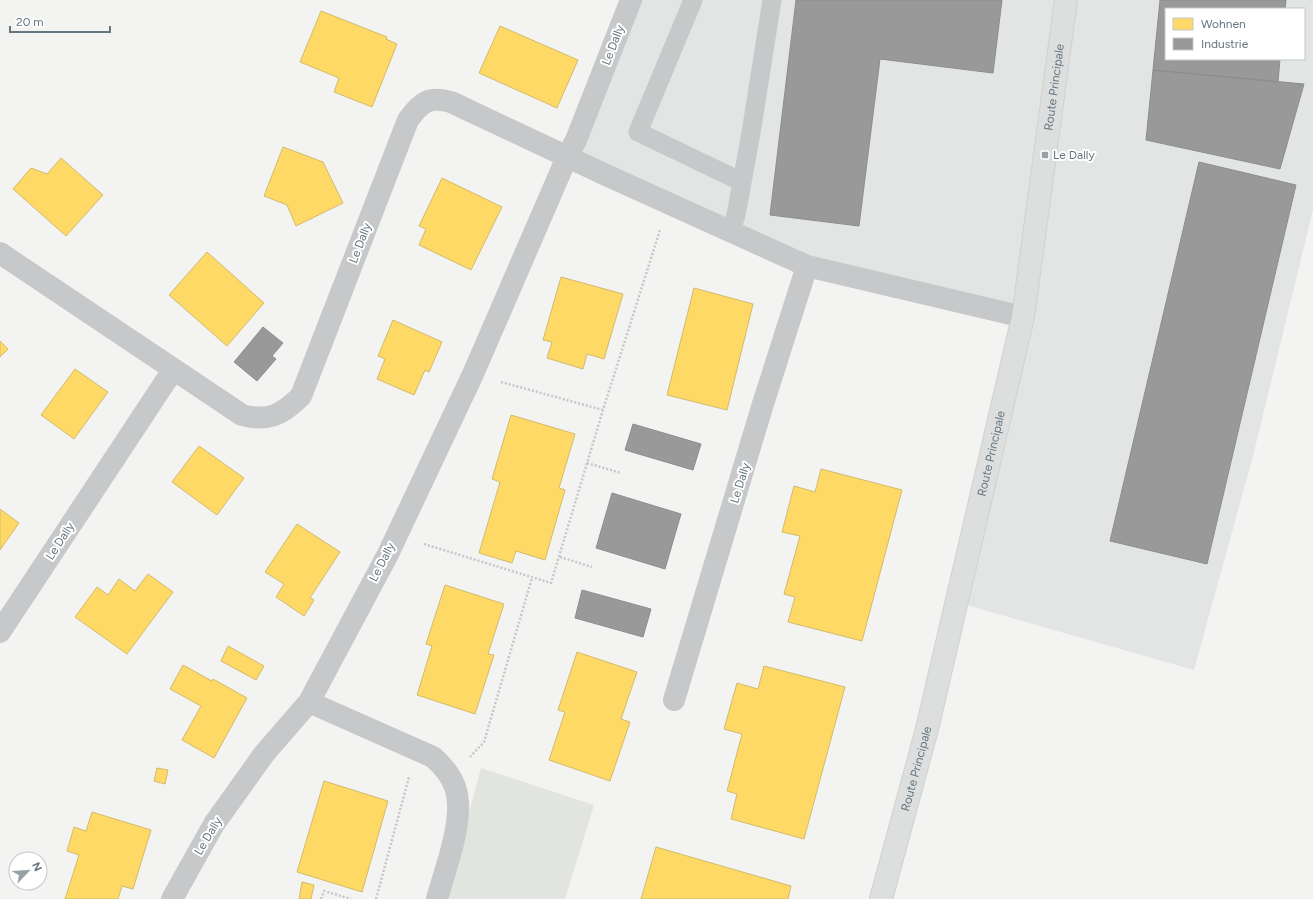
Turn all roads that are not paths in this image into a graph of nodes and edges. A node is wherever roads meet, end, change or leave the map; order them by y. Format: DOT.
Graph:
graph roads {
  1 [pos="631,0"];
  2 [pos="693,0"];
  3 [pos="772,0"];
  4 [pos="1066,0"];
  5 [pos="567,157"];
  6 [pos="742,182"];
  7 [pos="731,231"];
  8 [pos="0,253"];
  9 [pos="807,266"];
  10 [pos="1023,317"];
  11 [pos="174,370"];
  12 [pos="0,632"];
  13 [pos="674,700"];
  14 [pos="309,702"];
  15 [pos="172,899"];
  16 [pos="437,899"];
  17 [pos="881,899"];
  1 -- 5 [label="street, Le Dally"];
  2 -- 6 [label="lane"];
  3 -- 6 [label="lane"];
  4 -- 10 [label="main road, Route Principale"];
  5 -- 7 [label="street, Le Dally"];
  5 -- 11 [label="street, Le Dally"];
  5 -- 14 [label="street, Le Dally"];
  6 -- 7 [label="lane"];
  7 -- 9 [label="street, Le Dally"];
  8 -- 11 [label="street, Le Dally"];
  9 -- 10 [label="street, Le Dally"];
  9 -- 13 [label="street, Le Dally"];
  10 -- 17 [label="main road, Route Principale"];
  11 -- 12 [label="street, Le Dally"];
  14 -- 15 [label="street, Le Dally"];
  14 -- 16 [label="street"];
}
